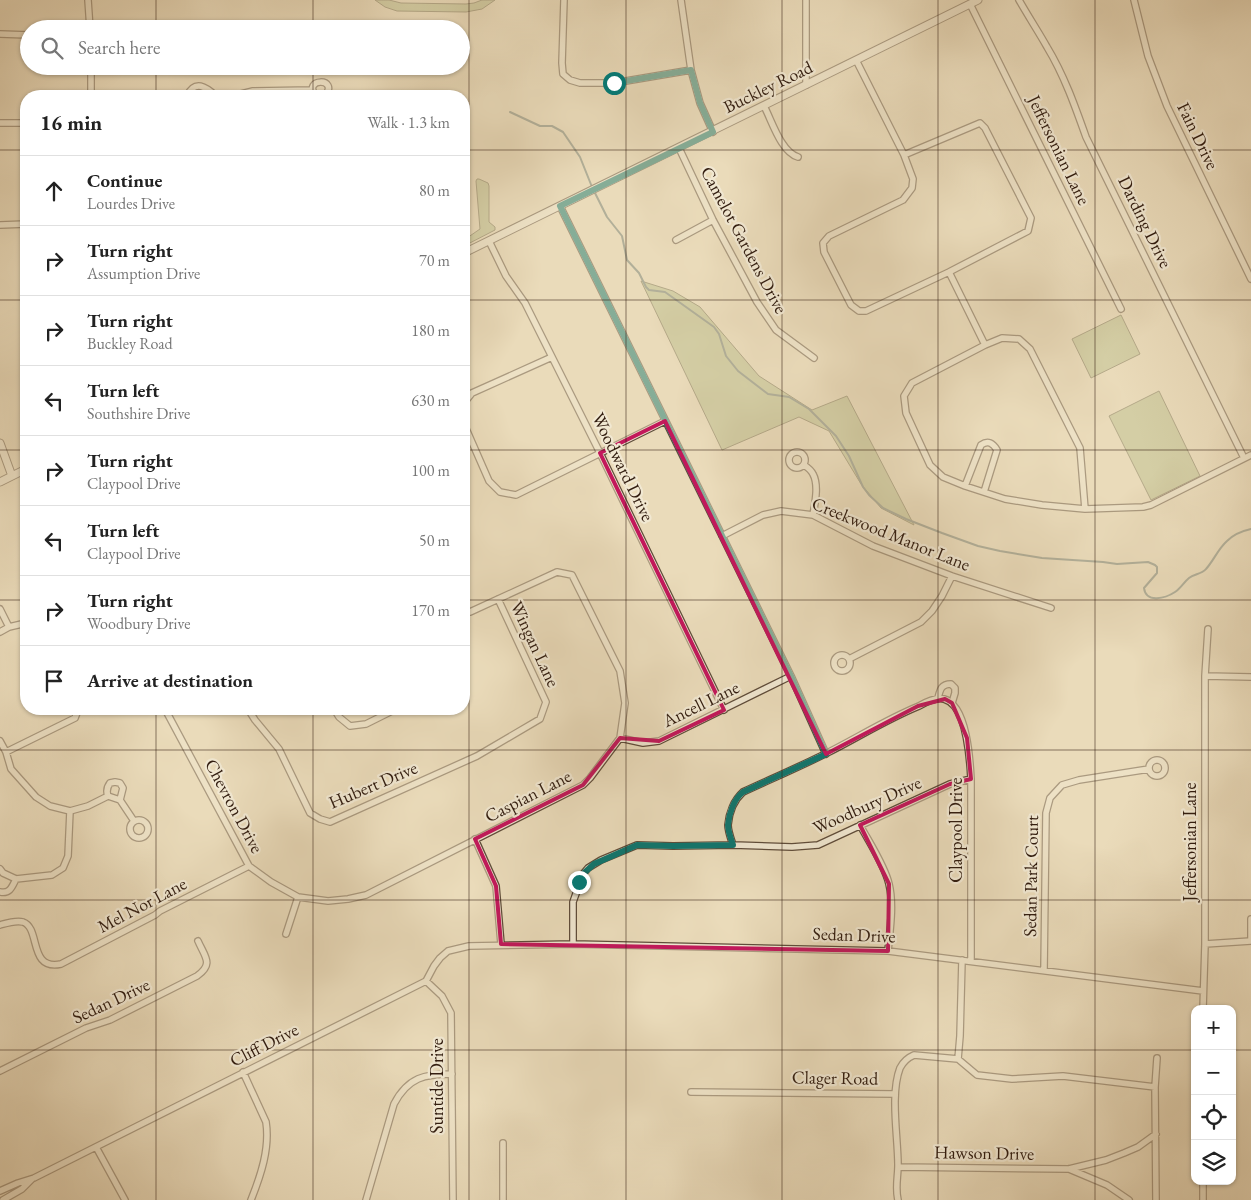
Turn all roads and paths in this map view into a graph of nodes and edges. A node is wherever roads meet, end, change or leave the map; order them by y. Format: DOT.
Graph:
graph roads {
  1 [pos="88,0"];
  2 [pos="564,0"];
  3 [pos="681,0"];
  4 [pos="806,0"];
  5 [pos="978,0"];
  6 [pos="1019,0"];
  7 [pos="1134,0"];
  8 [pos="970,4"];
  9 [pos="89,20"];
  10 [pos="0,34"];
  11 [pos="20,35"];
  12 [pos="856,60"];
  13 [pos="691,70"];
  14 [pos="91,75"];
  15 [pos="806,85"];
  16 [pos="91,90"];
  17 [pos="191,90"];
  18 [pos="209,90"];
  19 [pos="312,90"];
  20 [pos="328,90"];
  21 [pos="764,106"];
  22 [pos="0,123"];
  23 [pos="20,123"];
  24 [pos="713,132"];
  25 [pos="679,148"];
  26 [pos="904,155"];
  27 [pos="798,157"];
  28 [pos="560,206"];
  29 [pos="713,220"];
  30 [pos="20,224"];
  31 [pos="0,225"];
  32 [pos="676,240"];
  33 [pos="489,241"];
  34 [pos="470,250"];
  35 [pos="949,272"];
  36 [pos="1251,279"];
  37 [pos="1120,309"];
  38 [pos="985,345"];
  39 [pos="552,357"];
  40 [pos="814,358"];
  41 [pos="470,396"];
  42 [pos="665,421"];
  43 [pos="470,437"];
  44 [pos="0,443"];
  45 [pos="600,453"];
  46 [pos="1251,455"];
  47 [pos="1244,458"];
  48 [pos="804,465"];
  49 [pos="20,472"];
  50 [pos="12,476"];
  51 [pos="0,482"];
  52 [pos="966,486"];
  53 [pos="984,492"];
  54 [pos="1085,510"];
  55 [pos="813,515"];
  56 [pos="722,536"];
  57 [pos="952,576"];
  58 [pos="498,598"];
  59 [pos="1051,608"];
  60 [pos="0,609"];
  61 [pos="470,612"];
  62 [pos="20,624"];
  63 [pos="9,627"];
  64 [pos="1208,629"];
  65 [pos="0,632"];
  66 [pos="849,659"];
  67 [pos="791,676"];
  68 [pos="1206,676"];
  69 [pos="1251,677"];
  70 [pos="938,698"];
  71 [pos="546,702"];
  72 [pos="952,703"];
  73 [pos="724,710"];
  74 [pos="76,715"];
  75 [pos="168,715"];
  76 [pos="252,715"];
  77 [pos="338,715"];
  78 [pos="384,715"];
  79 [pos="620,738"];
  80 [pos="0,741"];
  81 [pos="6,752"];
  82 [pos="826,754"];
  83 [pos="1149,769"];
  84 [pos="971,779"];
  85 [pos="108,796"];
  86 [pos="120,800"];
  87 [pos="70,811"];
  88 [pos="134,821"];
  89 [pos="860,825"];
  90 [pos="476,839"];
  91 [pos="733,845"];
  92 [pos="249,866"];
  93 [pos="1,872"];
  94 [pos="16,878"];
  95 [pos="0,892"];
  96 [pos="298,897"];
  97 [pos="1251,919"];
  98 [pos="0,925"];
  99 [pos="286,934"];
  100 [pos="198,941"];
  101 [pos="1251,941"];
  102 [pos="500,944"];
  103 [pos="573,944"];
  104 [pos="1205,944"];
  105 [pos="888,951"];
  106 [pos="962,960"];
  107 [pos="971,961"];
  108 [pos="1044,970"];
  109 [pos="426,981"];
  110 [pos="1203,991"];
  111 [pos="1203,1005"];
  112 [pos="1157,1058"];
  113 [pos="958,1059"];
  114 [pos="0,1071"];
  115 [pos="243,1072"];
  116 [pos="452,1074"];
  117 [pos="1155,1087"];
  118 [pos="691,1092"];
  119 [pos="895,1094"];
  120 [pos="1156,1134"];
  121 [pos="503,1143"];
  122 [pos="96,1147"];
  123 [pos="898,1167"];
  124 [pos="1069,1169"];
  125 [pos="34,1178"];
  126 [pos="1203,1185"];
  127 [pos="0,1191"];
  128 [pos="3,1200"];
  129 [pos="125,1200"];
  130 [pos="252,1200"];
  131 [pos="366,1200"];
  132 [pos="453,1200"];
  133 [pos="503,1200"];
  134 [pos="898,1200"];
  135 [pos="1129,1200"];
  136 [pos="1156,1200"];
  137 [pos="1203,1200"];
  1 -- 9 [label="street"];
  2 -- 13 [label="street"];
  3 -- 13 [label="street"];
  4 -- 15 [label="street"];
  5 -- 8 [label="street, Buckley Road"];
  6 -- 47 [label="street, Darding Drive"];
  7 -- 36 [label="street, Fain Drive"];
  8 -- 12 [label="street, Buckley Road"];
  8 -- 37 [label="street, Jeffersonian Lane"];
  10 -- 11 [label="street"];
  12 -- 15 [label="street, Buckley Road"];
  12 -- 26 [label="street"];
  13 -- 24 [label="street"];
  14 -- 16 [label="street"];
  15 -- 21 [label="street, Buckley Road"];
  17 -- 18 [label="street"];
  19 -- 20 [label="street"];
  21 -- 24 [label="street, Buckley Road"];
  21 -- 27 [label="street"];
  22 -- 23 [label="street"];
  24 -- 25 [label="street, Buckley Road"];
  25 -- 28 [label="street, Buckley Road"];
  25 -- 29 [label="street, Camelot Gardens Drive"];
  26 -- 35 [label="street"];
  26 -- 35 [label="street"];
  28 -- 33 [label="street, Buckley Road"];
  28 -- 42 [label="street"];
  29 -- 32 [label="street"];
  29 -- 40 [label="street, Camelot Gardens Drive"];
  30 -- 31 [label="street"];
  33 -- 34 [label="street, Buckley Road"];
  33 -- 39 [label="street, Woodward Drive"];
  35 -- 38 [label="street"];
  38 -- 52 [label="street"];
  38 -- 54 [label="street"];
  39 -- 41 [label="street"];
  39 -- 45 [label="street, Woodward Drive"];
  42 -- 45 [label="street"];
  42 -- 56 [label="street"];
  43 -- 45 [label="street"];
  44 -- 50 [label="street"];
  45 -- 73 [label="street, Woodward Drive"];
  46 -- 47 [label="street"];
  47 -- 54 [label="street"];
  48 -- 55 [label="street"];
  49 -- 50 [label="street"];
  50 -- 51 [label="street"];
  52 -- 53 [label="street"];
  52 -- 53 [label="street"];
  53 -- 54 [label="street"];
  55 -- 56 [label="street, Creekwood Manor Lane"];
  55 -- 57 [label="street, Creekwood Manor Lane"];
  56 -- 67 [label="street"];
  57 -- 59 [label="street, Creekwood Manor Lane"];
  57 -- 66 [label="street"];
  58 -- 61 [label="street"];
  58 -- 71 [label="street, Wingan Lane"];
  58 -- 79 [label="street, Caspian Lane"];
  60 -- 63 [label="street"];
  62 -- 63 [label="street"];
  63 -- 65 [label="street"];
  64 -- 68 [label="street, Jeffersonian Lane"];
  67 -- 73 [label="street, Ancell Lane"];
  67 -- 82 [label="street"];
  68 -- 69 [label="street"];
  68 -- 104 [label="street, Jeffersonian Lane"];
  70 -- 72 [label="street"];
  70 -- 72 [label="street, Claypool Drive"];
  70 -- 82 [label="street, Claypool Drive"];
  71 -- 76 [label="street, Hubert Drive"];
  72 -- 84 [label="street, Claypool Drive"];
  73 -- 79 [label="street, Ancell Lane"];
  74 -- 81 [label="street"];
  75 -- 92 [label="street, Chevron Drive"];
  77 -- 78 [label="street"];
  79 -- 90 [label="street, Caspian Lane"];
  80 -- 81 [label="street"];
  81 -- 87 [label="street"];
  82 -- 91 [label="street, Claypool Drive"];
  83 -- 108 [label="street, Sedan Park Court"];
  84 -- 89 [label="street, Woodbury Drive"];
  84 -- 107 [label="street, Claypool Drive"];
  85 -- 86 [label="street"];
  85 -- 86 [label="street"];
  85 -- 87 [label="street"];
  86 -- 88 [label="street"];
  87 -- 94 [label="street"];
  89 -- 91 [label="street, Woodbury Drive"];
  89 -- 105 [label="street"];
  90 -- 96 [label="street, Caspian Lane"];
  90 -- 102 [label="street"];
  91 -- 103 [label="street, Woodbury Drive"];
  92 -- 96 [label="street, Chevron Drive"];
  92 -- 98 [label="street, Mel Nor Lane"];
  93 -- 94 [label="street"];
  94 -- 95 [label="street"];
  96 -- 99 [label="street"];
  97 -- 101 [label="street"];
  100 -- 114 [label="street, Sedan Drive"];
  101 -- 104 [label="street"];
  102 -- 103 [label="street, Sedan Drive"];
  102 -- 109 [label="street"];
  103 -- 105 [label="street, Sedan Drive"];
  104 -- 110 [label="street, Jeffersonian Lane"];
  105 -- 106 [label="street, Sedan Drive"];
  106 -- 107 [label="street, Sedan Drive"];
  106 -- 113 [label="street"];
  107 -- 108 [label="street, Sedan Drive"];
  108 -- 110 [label="street, Sedan Drive"];
  109 -- 115 [label="street, Cliff Drive"];
  109 -- 116 [label="street, Suntide Drive"];
  110 -- 111 [label="street, Jeffersonian Lane"];
  112 -- 117 [label="street"];
  113 -- 117 [label="street"];
  113 -- 119 [label="street, Clager Road"];
  115 -- 122 [label="street, Cliff Drive"];
  115 -- 130 [label="street"];
  116 -- 131 [label="street"];
  116 -- 132 [label="street, Suntide Drive"];
  117 -- 120 [label="street"];
  118 -- 119 [label="street, Clager Road"];
  119 -- 123 [label="street"];
  120 -- 124 [label="street, Hawson Drive"];
  120 -- 136 [label="street"];
  121 -- 133 [label="street"];
  122 -- 125 [label="street, Cliff Drive"];
  122 -- 129 [label="street"];
  123 -- 124 [label="street, Hawson Drive"];
  123 -- 134 [label="street"];
  124 -- 135 [label="street, Hawson Drive"];
  125 -- 127 [label="street, Cliff Drive"];
  125 -- 128 [label="street, Cliff Drive"];
  126 -- 137 [label="street"];
}
